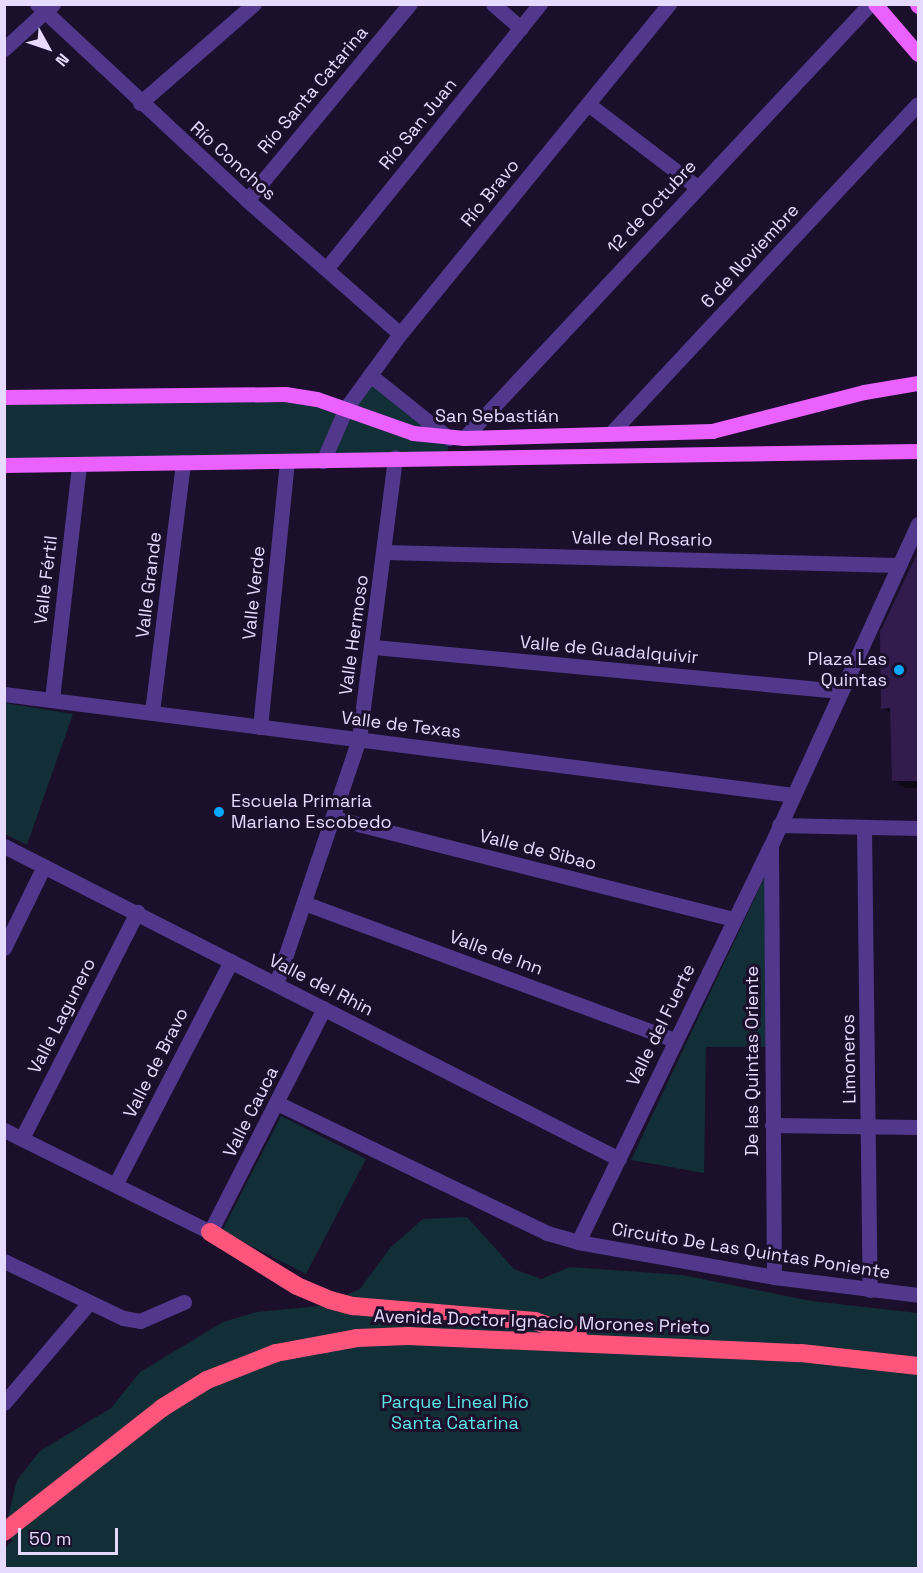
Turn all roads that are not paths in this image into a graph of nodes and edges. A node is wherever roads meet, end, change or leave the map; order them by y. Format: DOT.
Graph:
graph roads {
  1 [pos="254,4"];
  2 [pos="410,4"];
  3 [pos="493,4"];
  4 [pos="540,4"];
  5 [pos="669,4"];
  6 [pos="870,4"];
  7 [pos="876,4"];
  8 [pos="44,7"];
  9 [pos="521,28"];
  10 [pos="4,49"];
  11 [pos="918,54"];
  12 [pos="140,103"];
  13 [pos="588,104"];
  14 [pos="918,104"];
  15 [pos="697,187"];
  16 [pos="247,200"];
  17 [pos="326,269"];
  18 [pos="400,334"];
  19 [pos="370,375"];
  20 [pos="918,383"];
  21 [pos="4,397"];
  22 [pos="346,408"];
  23 [pos="610,434"];
  24 [pos="457,438"];
  25 [pos="918,451"];
  26 [pos="394,457"];
  27 [pos="323,461"];
  28 [pos="183,462"];
  29 [pos="288,462"];
  30 [pos="4,465"];
  31 [pos="79,466"];
  32 [pos="918,524"];
  33 [pos="385,552"];
  34 [pos="898,565"];
  35 [pos="374,647"];
  36 [pos="840,691"];
  37 [pos="4,694"];
  38 [pos="52,699"];
  39 [pos="152,712"];
  40 [pos="260,728"];
  41 [pos="359,739"];
  42 [pos="793,795"];
  43 [pos="334,818"];
  44 [pos="779,825"];
  45 [pos="864,828"];
  46 [pos="918,828"];
  47 [pos="771,845"];
  48 [pos="4,846"];
  49 [pos="44,866"];
  50 [pos="304,903"];
  51 [pos="137,912"];
  52 [pos="734,919"];
  53 [pos="4,948"];
  54 [pos="231,961"];
  55 [pos="276,984"];
  56 [pos="324,1008"];
  57 [pos="675,1040"];
  58 [pos="278,1103"];
  59 [pos="772,1125"];
  60 [pos="870,1127"];
  61 [pos="918,1127"];
  62 [pos="4,1130"];
  63 [pos="22,1138"];
  64 [pos="619,1160"];
  65 [pos="116,1183"];
  66 [pos="210,1232"];
  67 [pos="578,1242"];
  68 [pos="4,1262"];
  69 [pos="774,1277"];
  70 [pos="870,1290"];
  71 [pos="918,1295"];
  72 [pos="184,1302"];
  73 [pos="88,1304"];
  74 [pos="600,1342"];
  75 [pos="918,1366"];
  76 [pos="4,1403"];
  77 [pos="4,1532"];
  1 -- 12 [label="street"];
  2 -- 16 [label="street, Río Santa Catarina"];
  3 -- 9 [label="street"];
  4 -- 9 [label="street, Río San Juan"];
  5 -- 13 [label="street, Río Bravo"];
  6 -- 15 [label="street, 12 de Octubre"];
  7 -- 11 [label="main road"];
  8 -- 10 [label="street"];
  8 -- 12 [label="street, Río Conchos"];
  9 -- 17 [label="street, Río San Juan"];
  12 -- 16 [label="street, Río Conchos"];
  13 -- 15 [label="street"];
  13 -- 18 [label="street, Río Bravo"];
  14 -- 23 [label="street, 6 de Noviembre"];
  15 -- 24 [label="street, 12 de Octubre"];
  16 -- 17 [label="street, Río Conchos"];
  17 -- 18 [label="street, Río Conchos"];
  18 -- 19 [label="street, Río Bravo"];
  19 -- 22 [label="street, Río Bravo"];
  19 -- 24 [label="street"];
  20 -- 23 [label="main road, San Sebastián"];
  21 -- 22 [label="main road, San Sebastián"];
  22 -- 24 [label="main road, San Sebastián"];
  22 -- 27 [label="street, Río Bravo"];
  23 -- 24 [label="main road, San Sebastián"];
  25 -- 26 [label="main road"];
  26 -- 27 [label="main road"];
  26 -- 33 [label="street, Valle Hermoso"];
  27 -- 29 [label="main road"];
  28 -- 29 [label="main road"];
  28 -- 31 [label="main road"];
  28 -- 39 [label="street, Valle Grande"];
  29 -- 40 [label="street, Valle Verde"];
  30 -- 31 [label="main road"];
  31 -- 38 [label="street, Valle Fértil"];
  32 -- 34 [label="street, Valle del Fuerte"];
  33 -- 34 [label="street, Valle del Rosario"];
  33 -- 35 [label="street, Valle Hermoso"];
  34 -- 36 [label="street, Valle del Fuerte"];
  35 -- 36 [label="street, Valle de Guadalquivir"];
  35 -- 41 [label="street, Valle Hermoso"];
  36 -- 42 [label="street, Valle del Fuerte"];
  37 -- 38 [label="street, Valle de Texas"];
  38 -- 39 [label="street, Valle de Texas"];
  39 -- 40 [label="street, Valle de Texas"];
  40 -- 41 [label="street, Valle de Texas"];
  41 -- 42 [label="street, Valle de Texas"];
  41 -- 43 [label="street, Valle Hermoso"];
  42 -- 44 [label="street, Valle del Fuerte"];
  43 -- 50 [label="street, Valle Hermoso"];
  43 -- 52 [label="street, Valle de Sibao"];
  44 -- 45 [label="street"];
  44 -- 47 [label="street, Valle del Fuerte"];
  45 -- 46 [label="street"];
  45 -- 60 [label="street, Limoneros"];
  47 -- 52 [label="street, Valle del Fuerte"];
  47 -- 59 [label="street, De las Quintas Oriente"];
  48 -- 49 [label="street, Valle del Rhin"];
  49 -- 51 [label="street, Valle del Rhin"];
  49 -- 53 [label="street"];
  50 -- 55 [label="street, Valle Hermoso"];
  50 -- 57 [label="street, Valle de Inn"];
  51 -- 54 [label="street, Valle del Rhin"];
  51 -- 63 [label="street, Valle Lagunero"];
  52 -- 57 [label="street, Valle del Fuerte"];
  54 -- 55 [label="street, Valle del Rhin"];
  54 -- 65 [label="street, Valle de Bravo"];
  55 -- 56 [label="street, Valle del Rhin"];
  56 -- 58 [label="street, Valle Cauca"];
  56 -- 64 [label="street, Valle del Rhin"];
  57 -- 64 [label="street, Valle del Fuerte"];
  58 -- 66 [label="street, Valle Cauca"];
  58 -- 67 [label="street"];
  59 -- 60 [label="street"];
  59 -- 69 [label="street, De las Quintas Oriente"];
  60 -- 61 [label="street"];
  60 -- 70 [label="street, Limoneros"];
  62 -- 63 [label="street"];
  63 -- 65 [label="street"];
  64 -- 67 [label="street, Valle del Fuerte"];
  65 -- 66 [label="street"];
  66 -- 74 [label="highway"];
  67 -- 69 [label="street, Circuito De Las Quintas Poniente"];
  68 -- 73 [label="street"];
  69 -- 70 [label="street, Circuito De Las Quintas Poniente"];
  70 -- 71 [label="street, Circuito De Las Quintas Poniente"];
  72 -- 73 [label="street"];
  73 -- 76 [label="street"];
  74 -- 75 [label="highway, Avenida Doctor Ignacio Morones Prieto"];
  74 -- 77 [label="highway, Avenida Doctor Ignacio Morones Prieto"];
}
